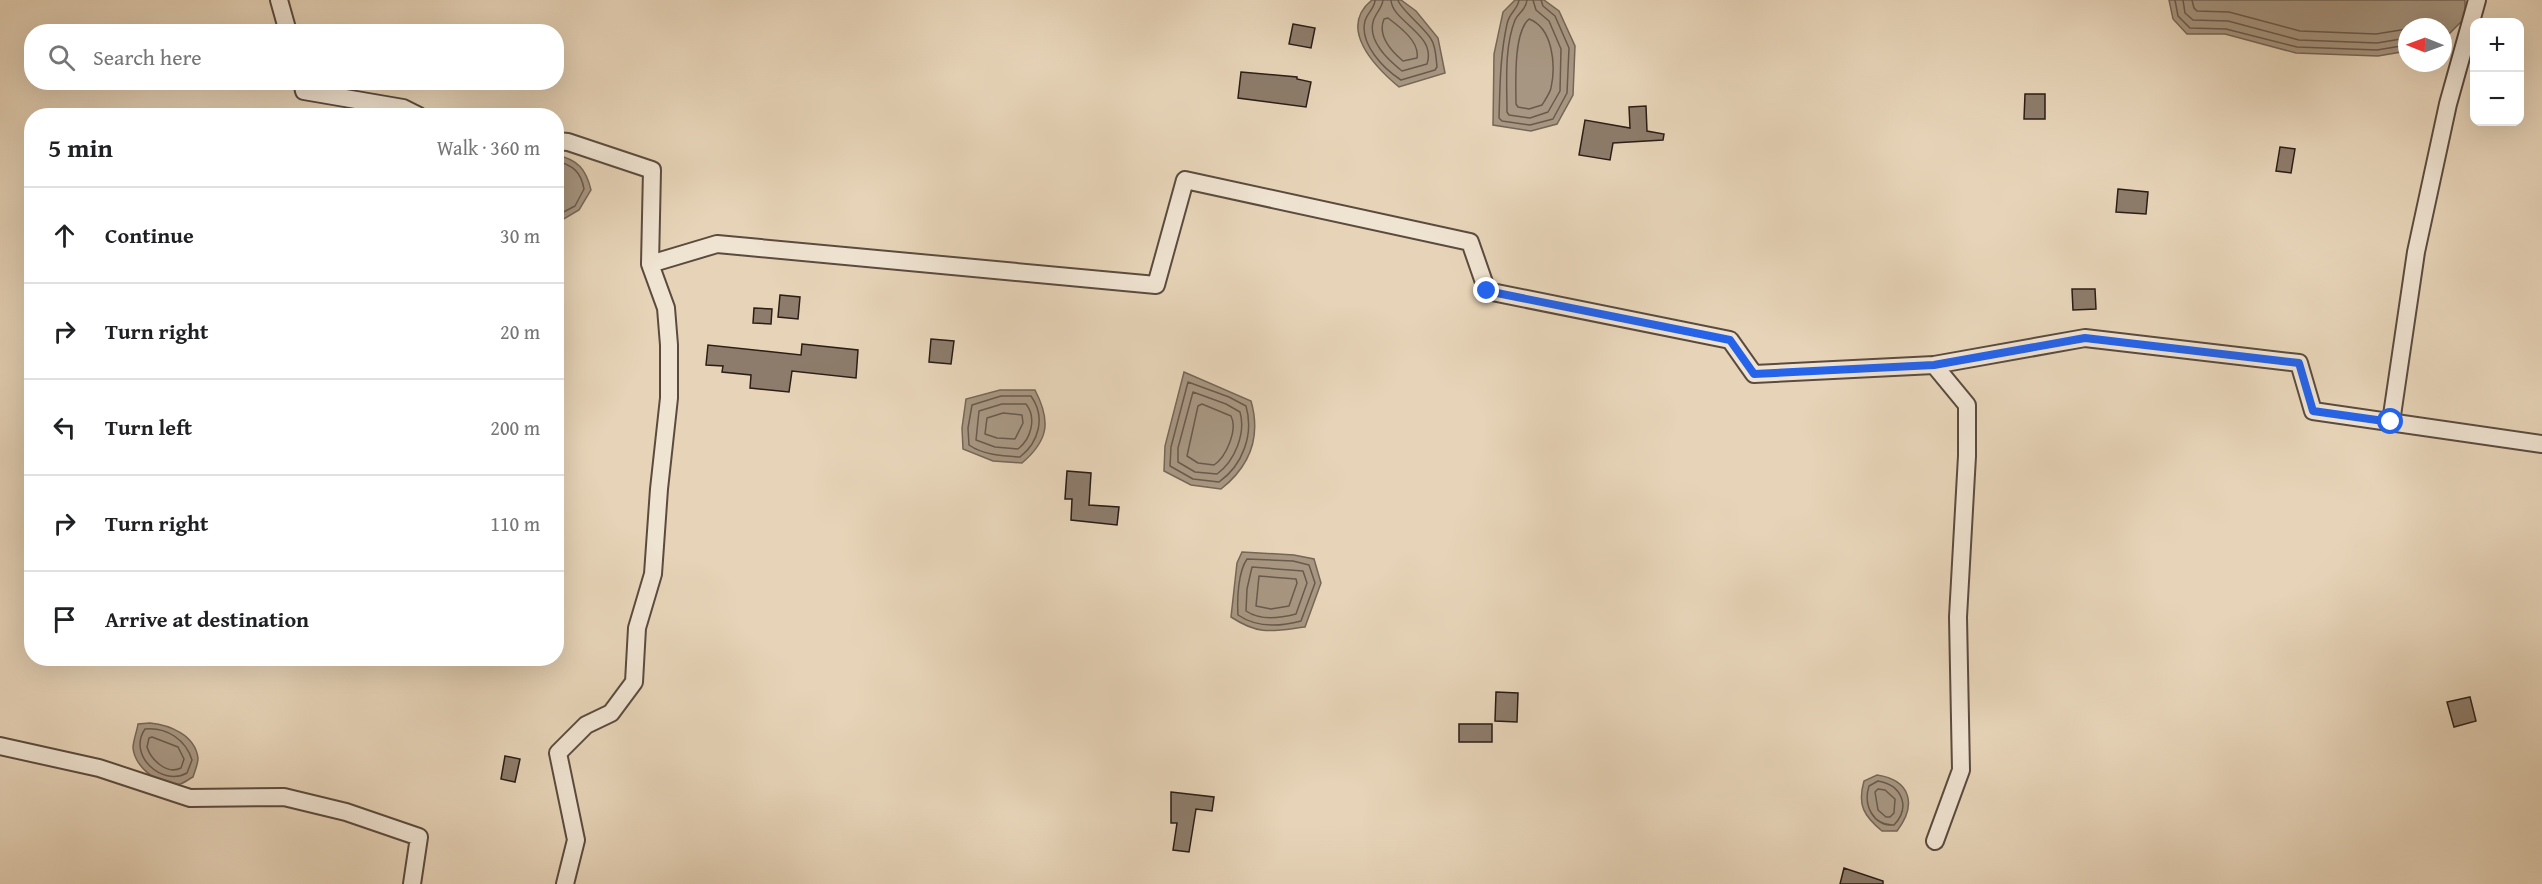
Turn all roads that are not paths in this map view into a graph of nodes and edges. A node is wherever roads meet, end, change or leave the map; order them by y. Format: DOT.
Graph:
graph roads {
  1 [pos="279,0"];
  2 [pos="2477,0"];
  3 [pos="286,24"];
  4 [pos="304,90"];
  5 [pos="403,108"];
  6 [pos="564,141"];
  7 [pos="650,264"];
  8 [pos="1934,365"];
  9 [pos="2391,422"];
  10 [pos="2542,444"];
  11 [pos="0,746"];
  12 [pos="1935,841"];
  13 [pos="412,884"];
  14 [pos="565,884"];
  1 -- 3 [label="street"];
  2 -- 9 [label="street"];
  4 -- 5 [label="street"];
  6 -- 7 [label="street"];
  7 -- 8 [label="street"];
  7 -- 14 [label="street"];
  8 -- 9 [label="street"];
  8 -- 12 [label="street"];
  9 -- 10 [label="street"];
  11 -- 13 [label="street"];
}
